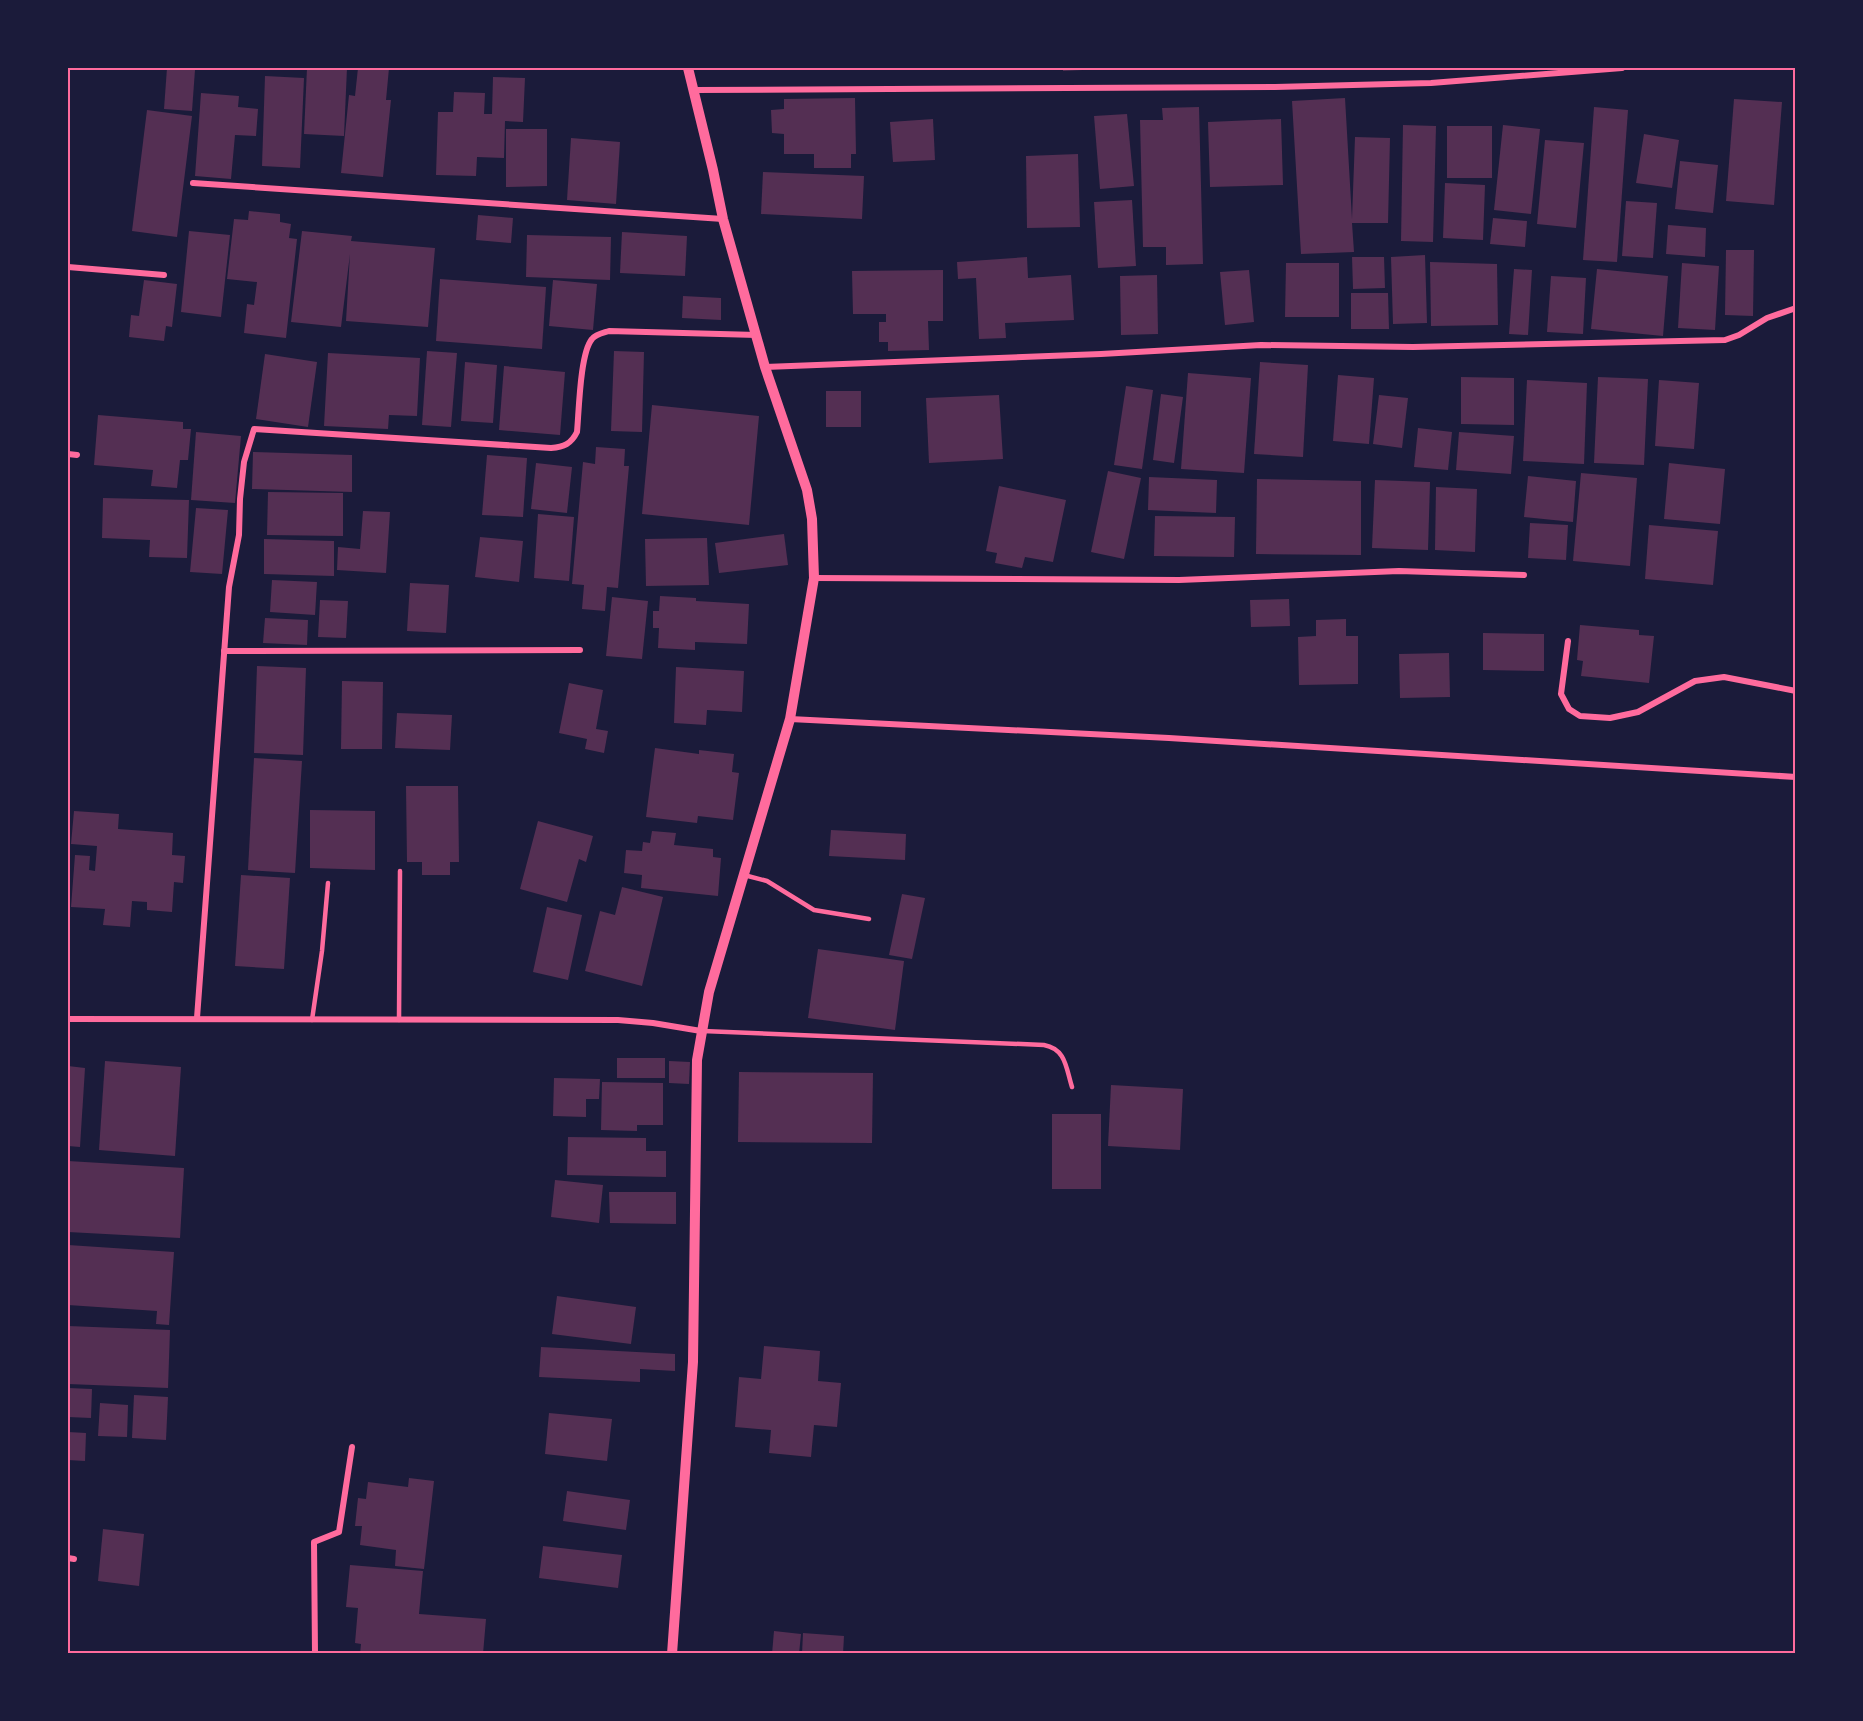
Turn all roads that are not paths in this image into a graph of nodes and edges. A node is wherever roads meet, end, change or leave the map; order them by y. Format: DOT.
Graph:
graph roads {
  1 [pos="688,68"];
  2 [pos="1622,68"];
  3 [pos="694,90"];
  4 [pos="193,183"];
  5 [pos="723,219"];
  6 [pos="68,267"];
  7 [pos="164,275"];
  8 [pos="1796,308"];
  9 [pos="757,335"];
  10 [pos="765,367"];
  11 [pos="68,454"];
  12 [pos="77,455"];
  13 [pos="1524,575"];
  14 [pos="814,578"];
  15 [pos="1568,641"];
  16 [pos="580,650"];
  17 [pos="224,651"];
  18 [pos="1796,691"];
  19 [pos="789,719"];
  20 [pos="1796,777"];
  21 [pos="400,871"];
  22 [pos="744,875"];
  23 [pos="328,883"];
  24 [pos="869,919"];
  25 [pos="197,1018"];
  26 [pos="68,1019"];
  27 [pos="312,1020"];
  28 [pos="399,1020"];
  29 [pos="701,1031"];
  30 [pos="1072,1087"];
  31 [pos="352,1447"];
  32 [pos="315,1653"];
  33 [pos="672,1653"];
  1 -- 3 [label="street"];
  2 -- 3 [label="street"];
  3 -- 5 [label="street"];
  4 -- 5 [label="street"];
  5 -- 9 [label="street"];
  6 -- 7 [label="street"];
  8 -- 10 [label="street"];
  9 -- 10 [label="street"];
  9 -- 17 [label="street"];
  10 -- 14 [label="street"];
  11 -- 12 [label="street"];
  13 -- 14 [label="street"];
  14 -- 19 [label="street"];
  15 -- 18 [label="street"];
  16 -- 17 [label="street"];
  17 -- 25 [label="street"];
  19 -- 20 [label="street"];
  19 -- 22 [label="street"];
  21 -- 28 [label="lane"];
  22 -- 24 [label="lane"];
  22 -- 29 [label="street"];
  23 -- 27 [label="lane"];
  25 -- 26 [label="street"];
  25 -- 27 [label="street"];
  27 -- 28 [label="street"];
  28 -- 29 [label="street"];
  29 -- 30 [label="lane"];
  29 -- 33 [label="street"];
  31 -- 32 [label="street"];
}
